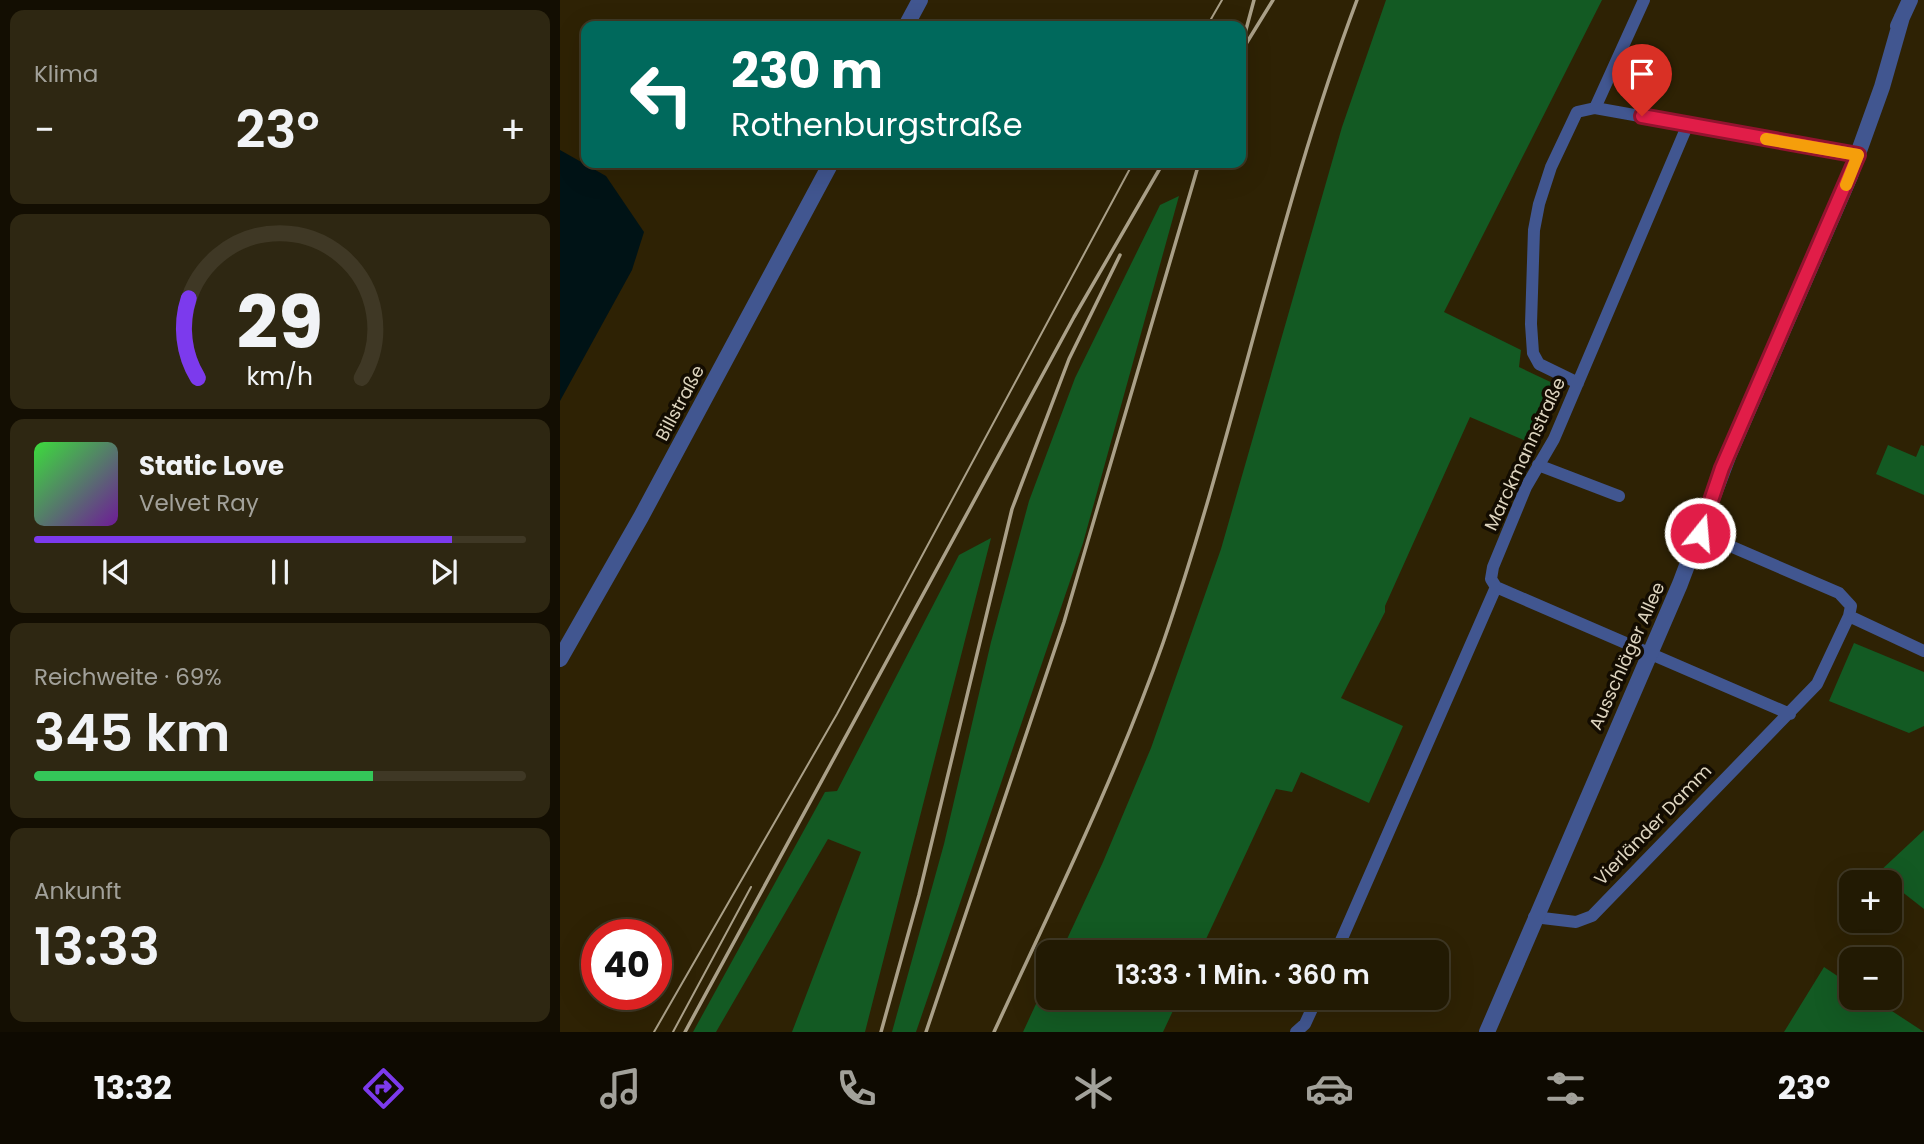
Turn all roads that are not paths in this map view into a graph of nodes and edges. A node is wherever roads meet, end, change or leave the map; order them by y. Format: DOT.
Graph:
graph roads {
  1 [pos="920,0"];
  2 [pos="1644,0"];
  3 [pos="1910,0"];
  4 [pos="909,21"];
  5 [pos="1595,108"];
  6 [pos="1688,124"];
  7 [pos="1858,155"];
  8 [pos="828,168"];
  9 [pos="1578,383"];
  10 [pos="1538,465"];
  11 [pos="1619,496"];
  12 [pos="1700,533"];
  13 [pos="1496,587"];
  14 [pos="1849,616"];
  15 [pos="1924,651"];
  16 [pos="1649,653"];
  17 [pos="560,659"];
  18 [pos="1790,713"];
  19 [pos="1534,918"];
  20 [pos="1341,940"];
  21 [pos="1311,1010"];
  22 [pos="1296,1032"];
  23 [pos="1487,1032"];
  1 -- 4 [label="street"];
  2 -- 5 [label="street"];
  3 -- 7 [label="street, Ausschläger Allee"];
  5 -- 6 [label="street"];
  5 -- 9 [label="street"];
  6 -- 7 [label="street"];
  6 -- 9 [label="street, Marckmannstraße"];
  7 -- 12 [label="street, Ausschläger Allee"];
  8 -- 17 [label="street, Billstraße"];
  9 -- 10 [label="street, Marckmannstraße"];
  10 -- 11 [label="street"];
  10 -- 13 [label="street, Marckmannstraße"];
  12 -- 14 [label="street"];
  12 -- 16 [label="street, Ausschläger Allee"];
  13 -- 16 [label="street"];
  13 -- 20 [label="street, Marckmannstraße"];
  14 -- 15 [label="street"];
  14 -- 18 [label="street, Vierländer Damm"];
  16 -- 18 [label="street"];
  16 -- 19 [label="street, Ausschläger Allee"];
  18 -- 19 [label="street, Vierländer Damm"];
  19 -- 23 [label="street"];
  21 -- 22 [label="street"];
}
